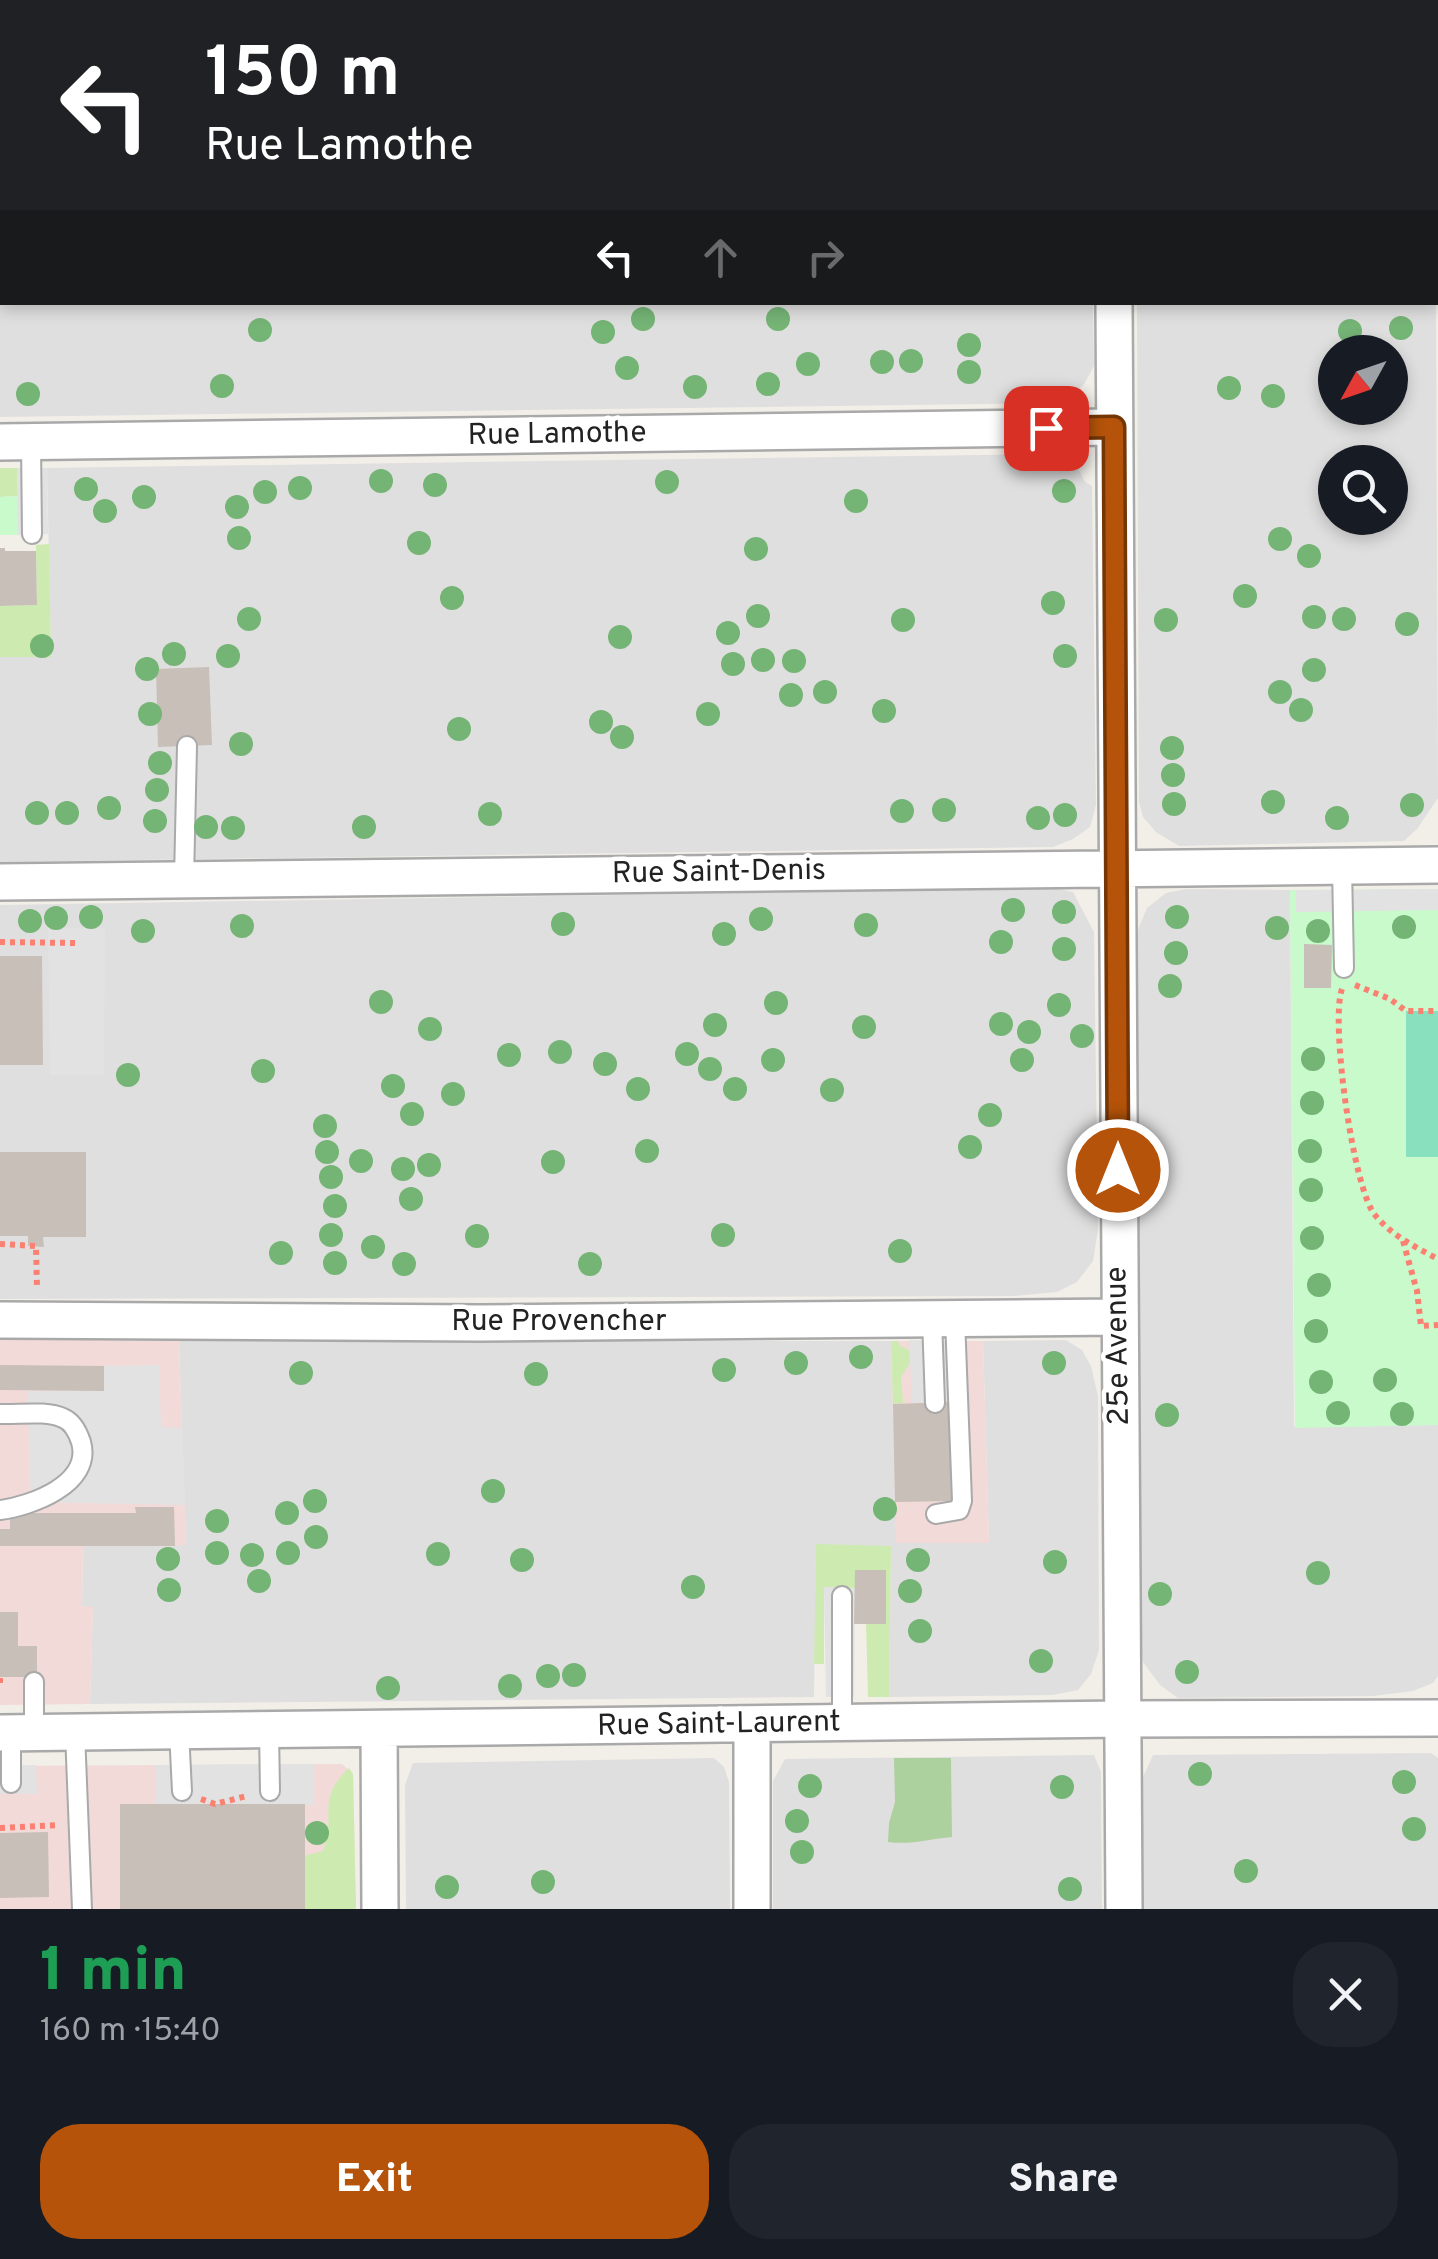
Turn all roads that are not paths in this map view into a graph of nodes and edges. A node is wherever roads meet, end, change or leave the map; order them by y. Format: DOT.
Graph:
graph roads {
  1 [pos="1114,305"];
  2 [pos="1114,427"];
  3 [pos="15,442"];
  4 [pos="32,534"];
  5 [pos="187,746"];
  6 [pos="1438,865"];
  7 [pos="1342,867"];
  8 [pos="1117,868"];
  9 [pos="184,879"];
  10 [pos="0,882"];
  11 [pos="1344,968"];
  12 [pos="1118,1317"];
  13 [pos="944,1319"];
  14 [pos="0,1320"];
  15 [pos="934,1364"];
  16 [pos="956,1364"];
  17 [pos="935,1403"];
  18 [pos="0,1414"];
  19 [pos="0,1510"];
  20 [pos="936,1514"];
  21 [pos="842,1596"];
  22 [pos="34,1682"];
  23 [pos="1438,1718"];
  24 [pos="1124,1719"];
  25 [pos="842,1724"];
  26 [pos="752,1726"];
  27 [pos="378,1729"];
  28 [pos="269,1730"];
  29 [pos="180,1731"];
  30 [pos="75,1732"];
  31 [pos="15,1733"];
  32 [pos="11,1784"];
  33 [pos="270,1791"];
  34 [pos="182,1792"];
  35 [pos="82,1909"];
  36 [pos="380,1909"];
  37 [pos="752,1909"];
  38 [pos="1124,1909"];
  1 -- 2 [label="street, 25e Avenue"];
  2 -- 3 [label="street, Rue Lamothe"];
  2 -- 8 [label="street, 25e Avenue"];
  3 -- 4 [label="lane"];
  5 -- 9 [label="lane"];
  6 -- 7 [label="street, Rue Saint-Denis"];
  7 -- 8 [label="street, Rue Saint-Denis"];
  7 -- 11 [label="lane"];
  8 -- 9 [label="street, Rue Saint-Denis"];
  8 -- 12 [label="street, 25e Avenue"];
  9 -- 10 [label="street, Rue Saint-Denis"];
  12 -- 13 [label="street, Rue Provencher"];
  12 -- 24 [label="street, 25e Avenue"];
  13 -- 14 [label="street, Rue Provencher"];
  13 -- 15 [label="lane"];
  13 -- 16 [label="lane"];
  15 -- 16 [label="lane"];
  15 -- 17 [label="lane"];
  16 -- 20 [label="lane"];
  18 -- 19 [label="lane"];
  21 -- 25 [label="lane"];
  22 -- 31 [label="lane"];
  23 -- 24 [label="street, Rue Saint-Laurent"];
  24 -- 25 [label="street, Rue Saint-Laurent"];
  24 -- 38 [label="street, 25e Avenue"];
  25 -- 26 [label="street, Rue Saint-Laurent"];
  26 -- 27 [label="street, Rue Saint-Laurent"];
  26 -- 37 [label="street"];
  27 -- 28 [label="street, Rue Saint-Laurent"];
  27 -- 36 [label="street"];
  28 -- 29 [label="street, Rue Saint-Laurent"];
  28 -- 33 [label="lane"];
  29 -- 30 [label="street, Rue Saint-Laurent"];
  29 -- 34 [label="lane"];
  30 -- 31 [label="street, Rue Saint-Laurent"];
  30 -- 35 [label="lane"];
  31 -- 32 [label="lane"];
}
